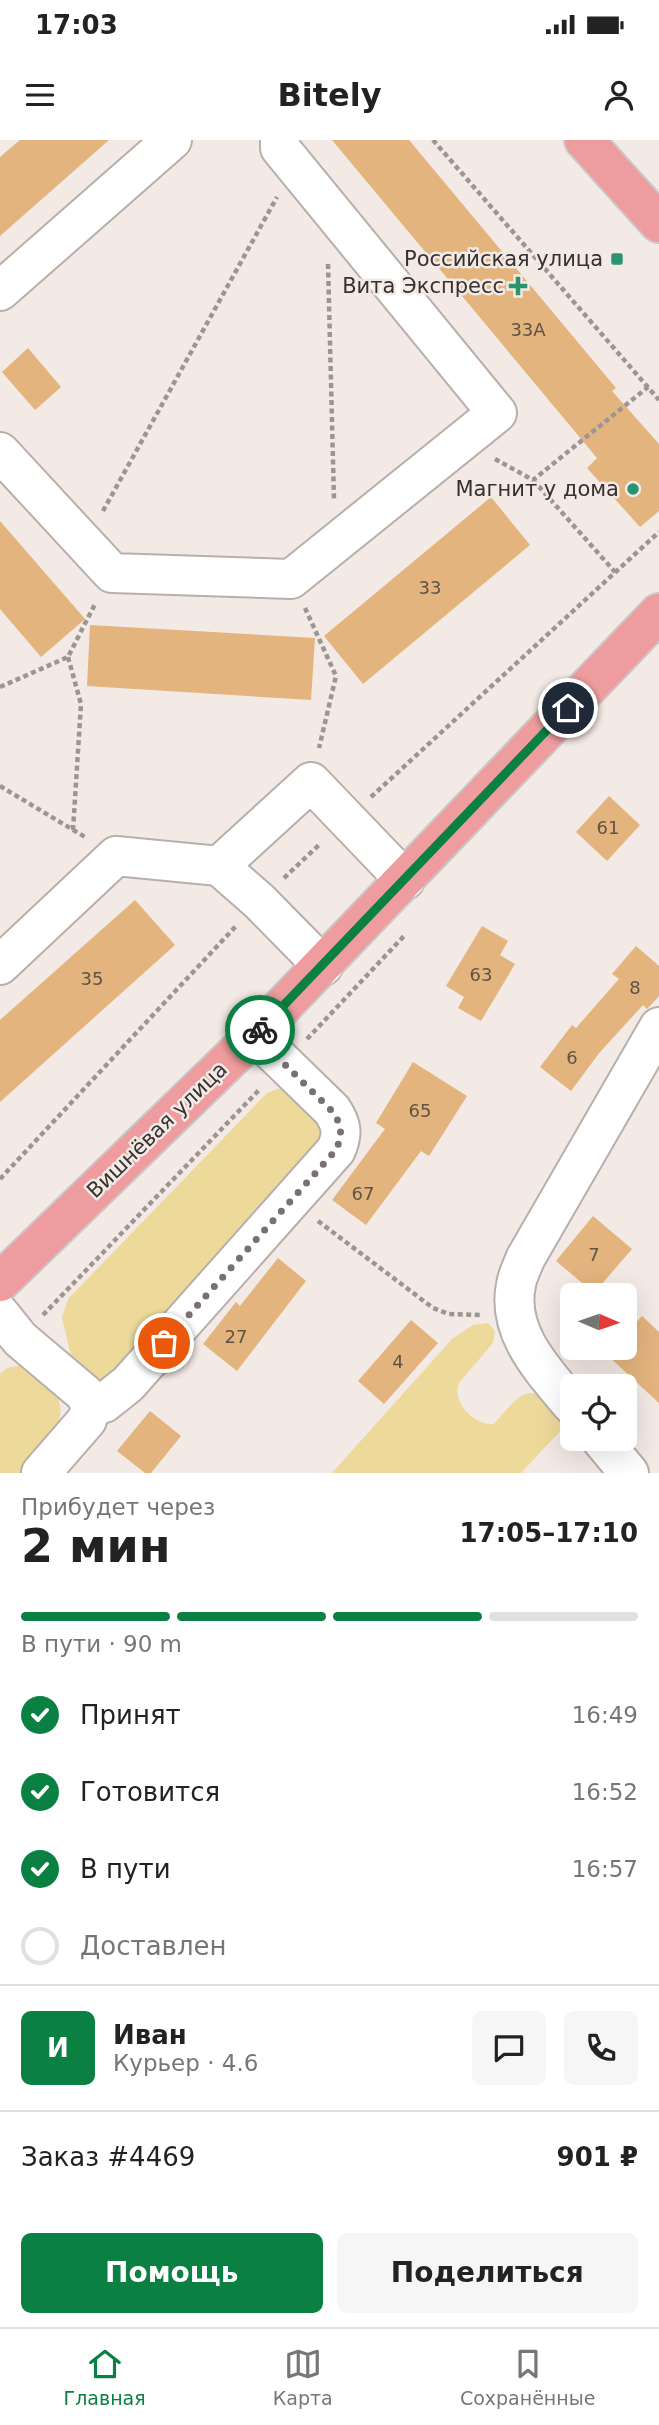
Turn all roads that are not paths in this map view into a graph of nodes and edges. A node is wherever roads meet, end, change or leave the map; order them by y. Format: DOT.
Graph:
graph roads {
  1 [pos="172,140"];
  2 [pos="584,140"];
  3 [pos="287,153"];
  4 [pos="659,223"];
  5 [pos="0,291"];
  6 [pos="0,452"];
  7 [pos="659,612"];
  8 [pos="219,866"];
  9 [pos="405,880"];
  10 [pos="0,965"];
  11 [pos="323,966"];
  12 [pos="659,1028"];
  13 [pos="255,1035"];
  14 [pos="0,1282"];
  15 [pos="10,1326"];
  16 [pos="560,1390"];
  17 [pos="91,1407"];
  18 [pos="611,1451"];
  19 [pos="41,1473"];
  20 [pos="629,1473"];
  1 -- 5 [label="street"];
  2 -- 4 [label="main road"];
  3 -- 6 [label="street"];
  7 -- 9 [label="main road, Вишнёвая улица"];
  8 -- 9 [label="street"];
  8 -- 10 [label="street"];
  8 -- 11 [label="street"];
  9 -- 11 [label="main road, Вишнёвая улица"];
  11 -- 13 [label="main road, Вишнёвая улица"];
  12 -- 16 [label="street"];
  13 -- 14 [label="main road, Вишнёвая улица"];
  13 -- 17 [label="street"];
  15 -- 17 [label="street"];
  17 -- 19 [label="street"];
  18 -- 20 [label="street"];
}
